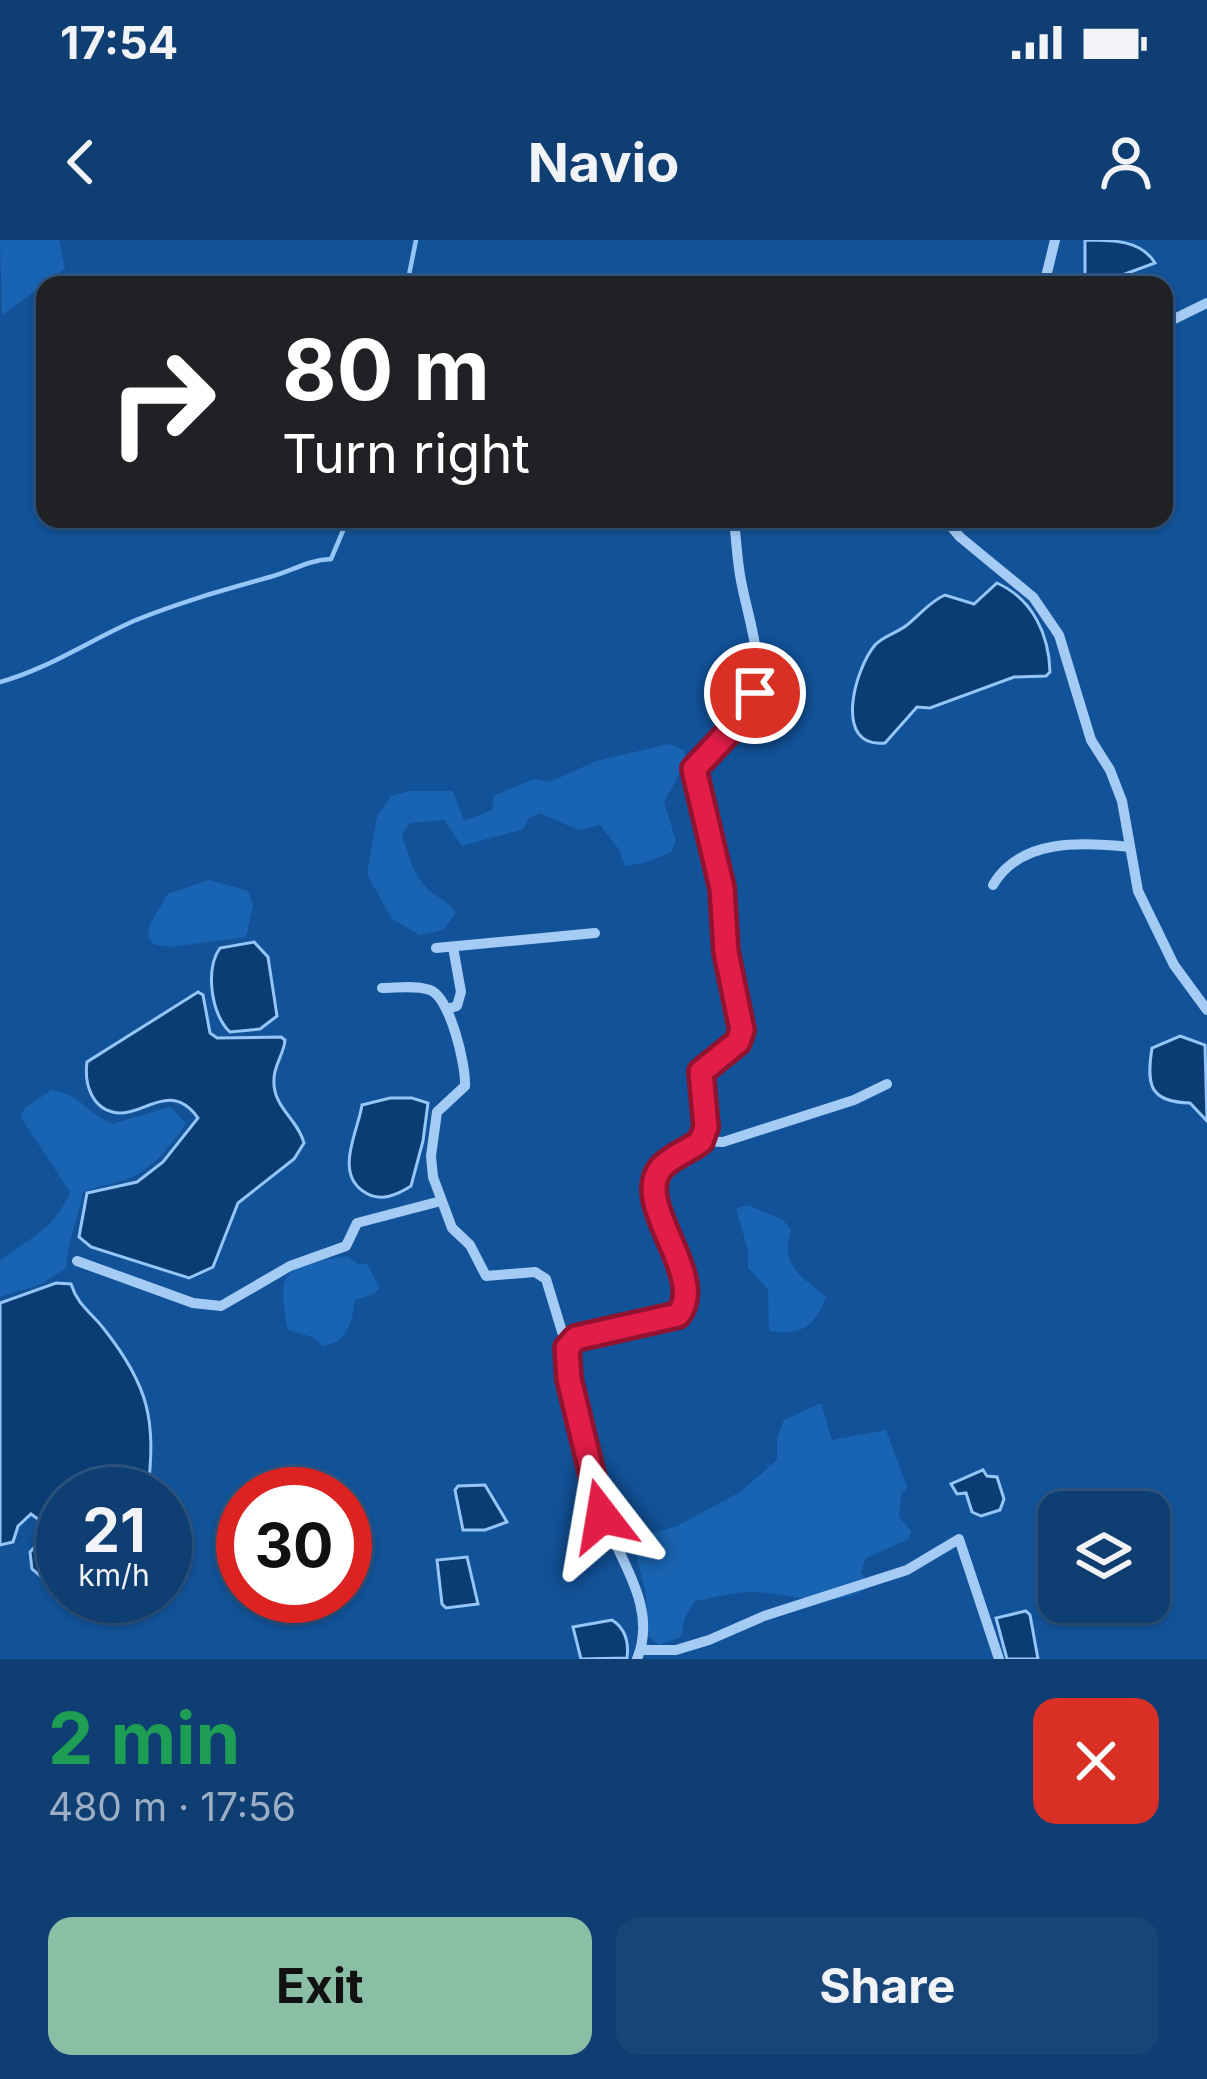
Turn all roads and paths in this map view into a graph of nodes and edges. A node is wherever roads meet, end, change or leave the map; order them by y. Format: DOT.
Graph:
graph roads {
  1 [pos="1055,240"];
  2 [pos="1046,276"];
  3 [pos="1207,303"];
  4 [pos="1173,320"];
  5 [pos="735,528"];
  6 [pos="952,528"];
  7 [pos="1130,847"];
  8 [pos="993,884"];
  9 [pos="595,933"];
  10 [pos="453,947"];
  11 [pos="436,948"];
  12 [pos="382,988"];
  13 [pos="447,1009"];
  14 [pos="1207,1010"];
  15 [pos="887,1084"];
  16 [pos="701,1141"];
  17 [pos="441,1201"];
  18 [pos="77,1261"];
  19 [pos="567,1348"];
  20 [pos="639,1654"];
  21 [pos="999,1659"];
  1 -- 2 [label="street"];
  3 -- 4 [label="street"];
  5 -- 16 [label="street"];
  6 -- 7 [label="street"];
  7 -- 8 [label="street"];
  7 -- 14 [label="street"];
  9 -- 10 [label="street"];
  10 -- 11 [label="street"];
  10 -- 13 [label="street"];
  12 -- 13 [label="street"];
  13 -- 17 [label="street"];
  15 -- 16 [label="street"];
  16 -- 19 [label="street"];
  17 -- 18 [label="street"];
  17 -- 19 [label="street"];
  19 -- 20 [label="street"];
  20 -- 21 [label="street"];
}
